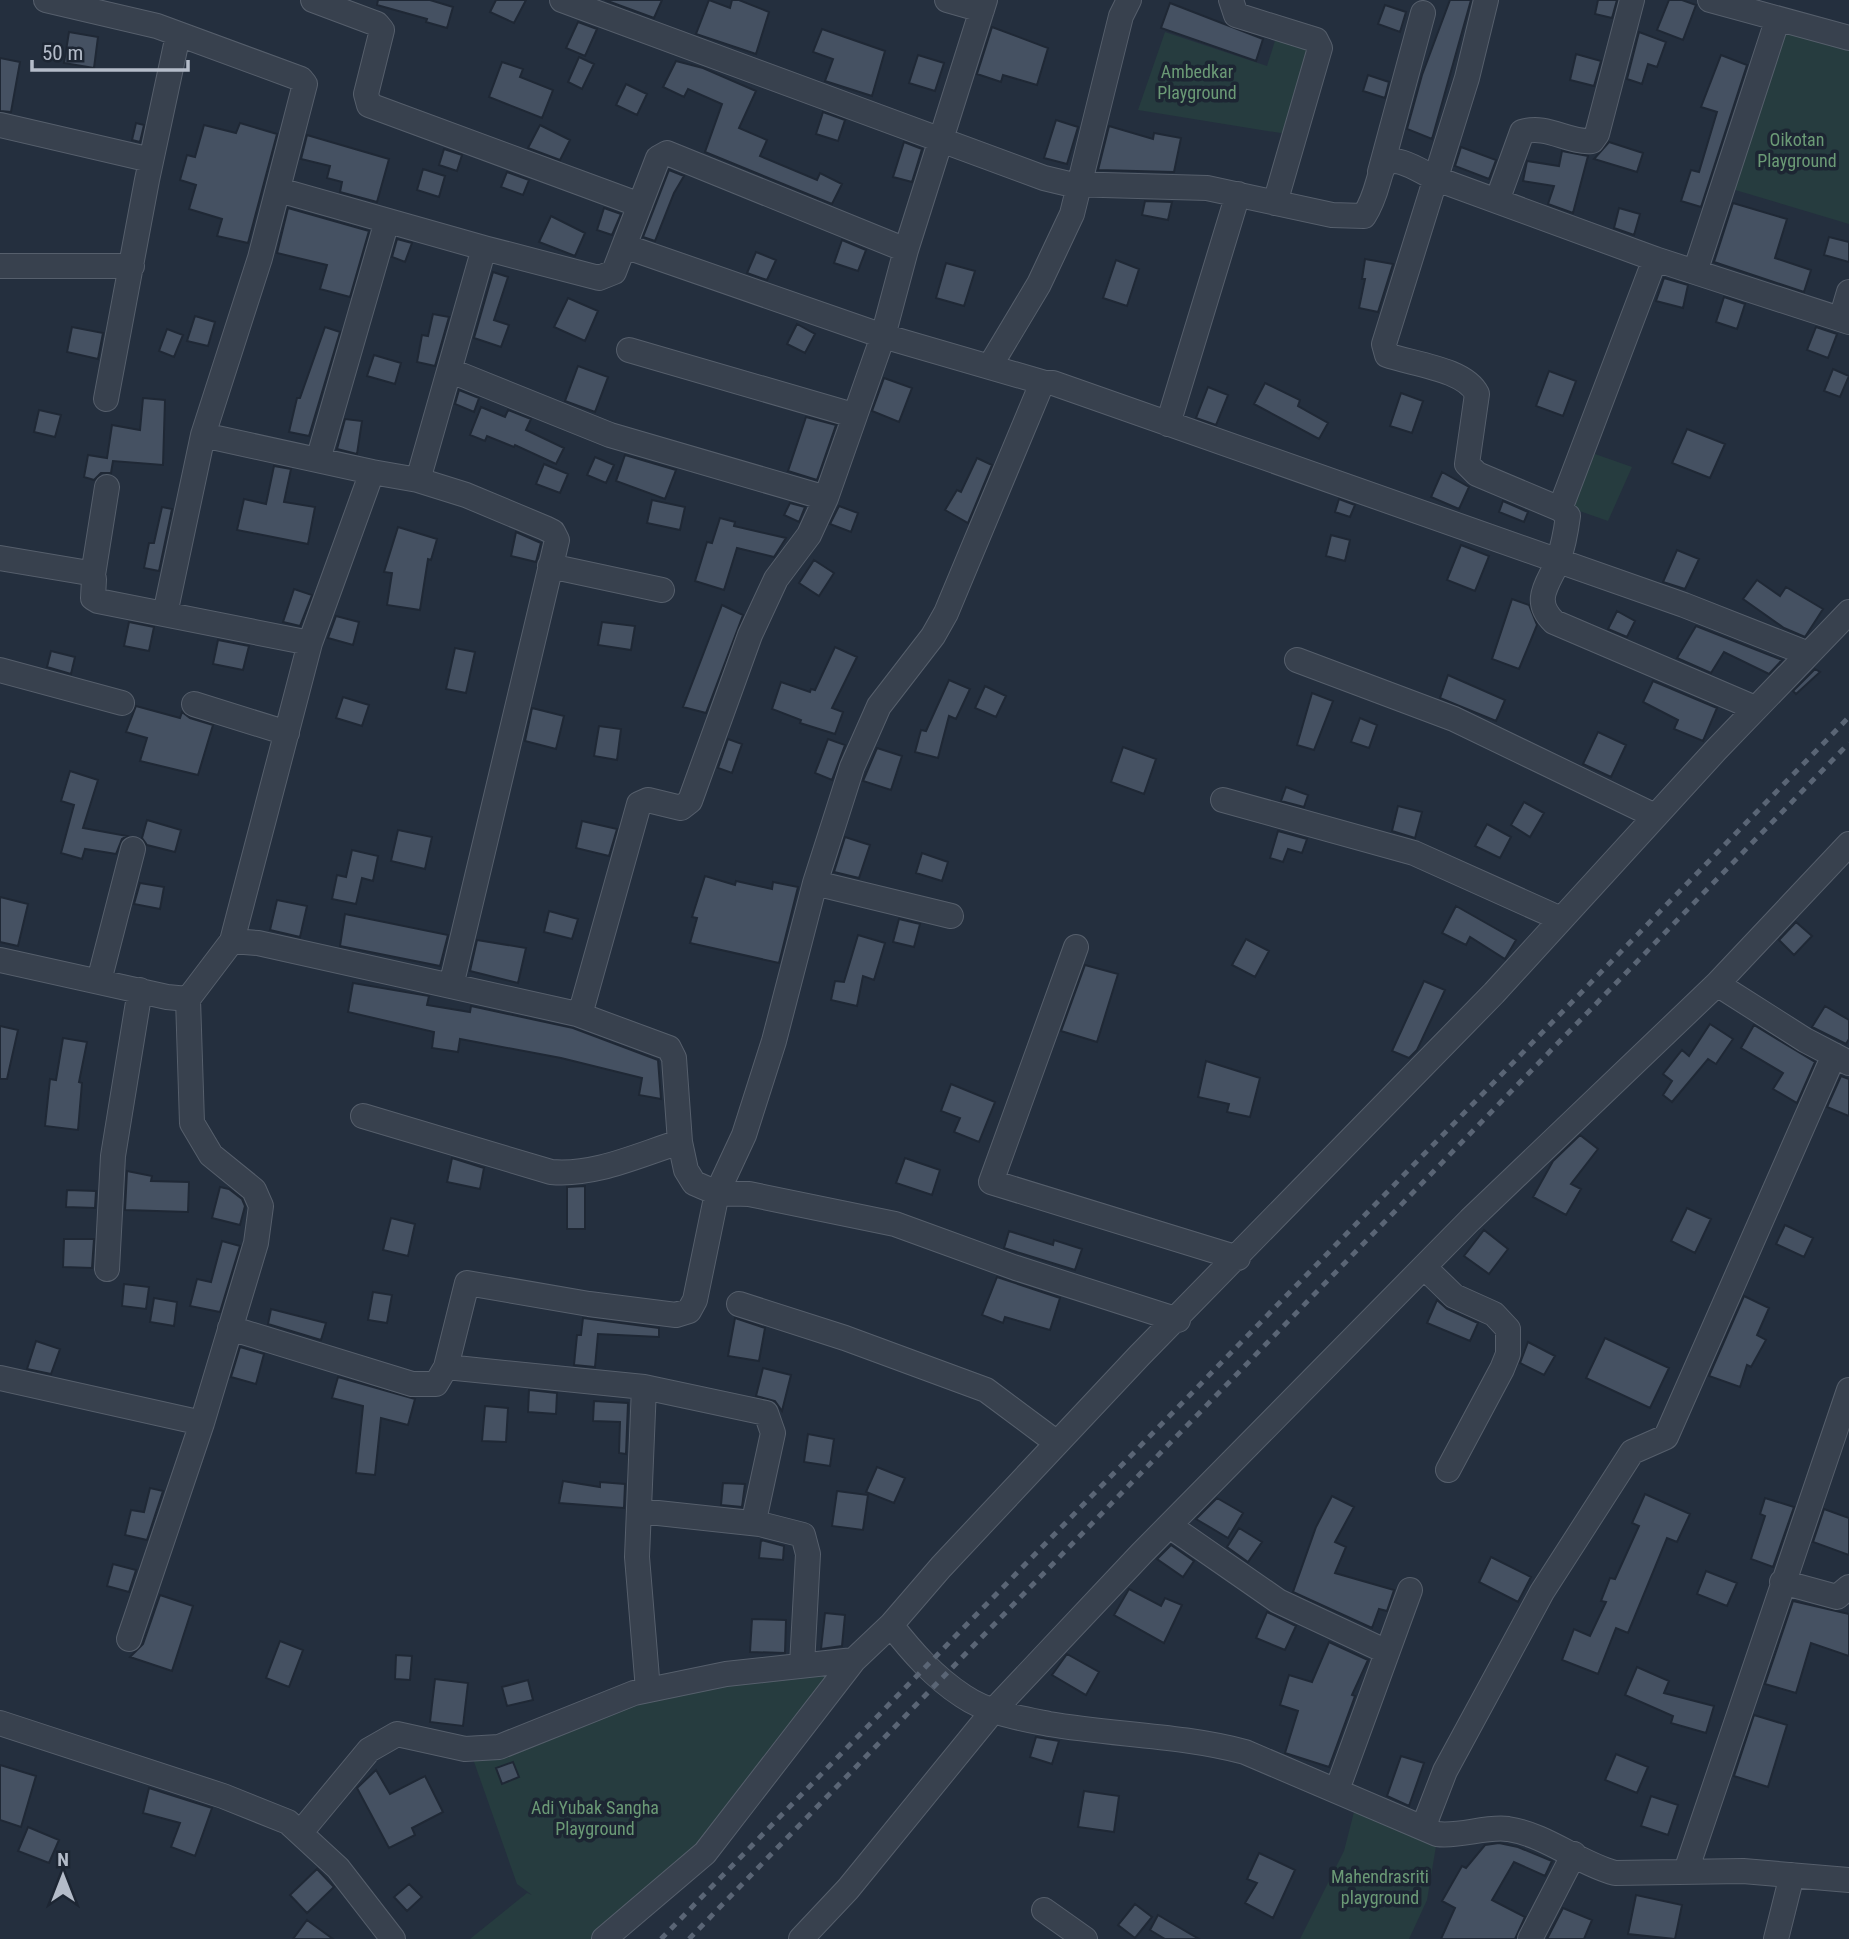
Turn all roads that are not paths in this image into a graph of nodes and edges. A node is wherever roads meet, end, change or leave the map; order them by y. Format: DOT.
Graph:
graph roads {
  1 [pos="46,0"];
  2 [pos="313,0"];
  3 [pos="562,0"];
  4 [pos="947,0"];
  5 [pos="1129,0"];
  6 [pos="1231,0"];
  7 [pos="1486,0"];
  8 [pos="1632,0"];
  9 [pos="1710,0"];
  10 [pos="983,5"];
  11 [pos="119,8"];
  12 [pos="1423,13"];
  13 [pos="1777,21"];
  14 [pos="178,34"];
  15 [pos="1849,38"];
  16 [pos="0,125"];
  17 [pos="943,139"];
  18 [pos="151,160"];
  19 [pos="1380,172"];
  20 [pos="1434,178"];
  21 [pos="1081,184"];
  22 [pos="279,190"];
  23 [pos="1238,194"];
  24 [pos="1497,201"];
  25 [pos="1275,203"];
  26 [pos="640,205"];
  27 [pos="387,221"];
  28 [pos="624,246"];
  29 [pos="484,248"];
  30 [pos="906,250"];
  31 [pos="1655,260"];
  32 [pos="0,266"];
  33 [pos="132,266"];
  34 [pos="1695,272"];
  35 [pos="1849,292"];
  36 [pos="1845,321"];
  37 [pos="883,336"];
  38 [pos="629,349"];
  39 [pos="990,366"];
  40 [pos="451,371"];
  41 [pos="1045,383"];
  42 [pos="106,399"];
  43 [pos="853,415"];
  44 [pos="1168,424"];
  45 [pos="203,435"];
  46 [pos="318,460"];
  47 [pos="372,472"];
  48 [pos="418,480"];
  49 [pos="107,487"];
  50 [pos="826,498"];
  51 [pos="1560,509"];
  52 [pos="0,558"];
  53 [pos="1557,562"];
  54 [pos="550,566"];
  55 [pos="93,575"];
  56 [pos="662,590"];
  57 [pos="1849,612"];
  58 [pos="165,614"];
  59 [pos="310,643"];
  60 [pos="1806,653"];
  61 [pos="1297,660"];
  62 [pos="0,670"];
  63 [pos="122,704"];
  64 [pos="194,704"];
  65 [pos="1755,708"];
  66 [pos="287,733"];
  67 [pos="1223,800"];
  68 [pos="1656,816"];
  69 [pos="1849,844"];
  70 [pos="133,849"];
  71 [pos="815,883"];
  72 [pos="951,916"];
  73 [pos="1561,919"];
  74 [pos="232,941"];
  75 [pos="1076,947"];
  76 [pos="0,960"];
  77 [pos="99,981"];
  78 [pos="1717,984"];
  79 [pos="451,986"];
  80 [pos="140,990"];
  81 [pos="188,999"];
  82 [pos="577,1014"];
  83 [pos="1841,1059"];
  84 [pos="363,1116"];
  85 [pos="680,1142"];
  86 [pos="717,1193"];
  87 [pos="1238,1258"];
  88 [pos="1424,1267"];
  89 [pos="107,1269"];
  90 [pos="739,1304"];
  91 [pos="1178,1320"];
  92 [pos="230,1328"];
  93 [pos="446,1367"];
  94 [pos="0,1378"];
  95 [pos="644,1387"];
  96 [pos="1849,1390"];
  97 [pos="202,1423"];
  98 [pos="1057,1443"];
  99 [pos="1448,1470"];
  100 [pos="639,1511"];
  101 [pos="760,1524"];
  102 [pos="1170,1525"];
  103 [pos="1782,1582"];
  104 [pos="1849,1587"];
  105 [pos="1410,1590"];
  106 [pos="891,1625"];
  107 [pos="129,1639"];
  108 [pos="1387,1652"];
  109 [pos="855,1660"];
  110 [pos="802,1665"];
  111 [pos="648,1690"];
  112 [pos="993,1711"];
  113 [pos="0,1723"];
  114 [pos="1337,1790"];
  115 [pos="1423,1828"];
  116 [pos="301,1832"];
  117 [pos="1574,1854"];
  118 [pos="1686,1871"];
  119 [pos="1792,1875"];
  120 [pos="1849,1880"];
  121 [pos="1044,1910"];
  122 [pos="393,1939"];
  123 [pos="604,1939"];
  124 [pos="801,1939"];
  125 [pos="1085,1939"];
  126 [pos="1530,1939"];
  127 [pos="1776,1939"];
  1 -- 11 [label="street"];
  2 -- 26 [label="street"];
  3 -- 17 [label="street"];
  4 -- 10 [label="street"];
  5 -- 21 [label="street"];
  6 -- 25 [label="street"];
  7 -- 20 [label="street"];
  8 -- 24 [label="street"];
  9 -- 13 [label="street"];
  10 -- 17 [label="street"];
  11 -- 14 [label="street"];
  12 -- 19 [label="street"];
  13 -- 15 [label="street"];
  13 -- 34 [label="street"];
  14 -- 18 [label="street"];
  14 -- 22 [label="street"];
  16 -- 18 [label="street"];
  17 -- 21 [label="street"];
  17 -- 30 [label="street"];
  18 -- 33 [label="street"];
  19 -- 20 [label="street"];
  19 -- 25 [label="street"];
  20 -- 24 [label="street"];
  20 -- 51 [label="street"];
  21 -- 23 [label="street"];
  21 -- 39 [label="street"];
  22 -- 27 [label="street"];
  22 -- 45 [label="street"];
  23 -- 25 [label="street"];
  23 -- 44 [label="street"];
  24 -- 31 [label="street"];
  26 -- 28 [label="street"];
  26 -- 30 [label="street"];
  27 -- 29 [label="street"];
  27 -- 46 [label="street"];
  28 -- 29 [label="street"];
  28 -- 37 [label="street"];
  29 -- 40 [label="street"];
  30 -- 37 [label="street"];
  31 -- 34 [label="street"];
  31 -- 51 [label="street"];
  32 -- 33 [label="street"];
  33 -- 42 [label="street"];
  34 -- 36 [label="street"];
  35 -- 36 [label="street"];
  37 -- 39 [label="street"];
  37 -- 43 [label="street"];
  38 -- 43 [label="street"];
  39 -- 41 [label="street"];
  40 -- 48 [label="street"];
  40 -- 50 [label="street"];
  41 -- 44 [label="street"];
  41 -- 71 [label="street"];
  43 -- 50 [label="street"];
  44 -- 53 [label="street"];
  45 -- 46 [label="street"];
  45 -- 58 [label="street"];
  46 -- 47 [label="street"];
  47 -- 48 [label="street"];
  47 -- 59 [label="street"];
  48 -- 54 [label="street"];
  49 -- 55 [label="street"];
  50 -- 82 [label="street"];
  51 -- 53 [label="street"];
  52 -- 55 [label="street"];
  53 -- 60 [label="street"];
  53 -- 65 [label="street"];
  54 -- 56 [label="street"];
  54 -- 79 [label="street"];
  55 -- 58 [label="street"];
  57 -- 60 [label="street"];
  58 -- 59 [label="street"];
  59 -- 66 [label="street"];
  60 -- 65 [label="street"];
  61 -- 68 [label="street"];
  62 -- 63 [label="street"];
  64 -- 66 [label="street"];
  65 -- 68 [label="street"];
  66 -- 74 [label="street"];
  67 -- 73 [label="street"];
  68 -- 73 [label="street"];
  69 -- 78 [label="street"];
  70 -- 77 [label="street"];
  71 -- 72 [label="street"];
  71 -- 86 [label="street"];
  73 -- 87 [label="street"];
  74 -- 79 [label="street"];
  74 -- 81 [label="street"];
  75 -- 87 [label="street"];
  76 -- 77 [label="street"];
  77 -- 80 [label="street"];
  78 -- 83 [label="street"];
  78 -- 88 [label="street"];
  79 -- 82 [label="street"];
  80 -- 81 [label="street"];
  80 -- 89 [label="street"];
  81 -- 92 [label="street"];
  82 -- 85 [label="street"];
  83 -- 115 [label="street"];
  84 -- 85 [label="street"];
  85 -- 86 [label="street"];
  86 -- 91 [label="street"];
  86 -- 93 [label="street"];
  87 -- 91 [label="street"];
  88 -- 99 [label="street"];
  88 -- 102 [label="street"];
  90 -- 98 [label="street"];
  91 -- 98 [label="street"];
  92 -- 93 [label="street"];
  92 -- 97 [label="street"];
  93 -- 95 [label="street"];
  94 -- 97 [label="street"];
  95 -- 100 [label="street"];
  95 -- 101 [label="street"];
  96 -- 103 [label="street"];
  97 -- 107 [label="street"];
  98 -- 106 [label="street"];
  100 -- 101 [label="street"];
  100 -- 111 [label="street"];
  101 -- 110 [label="street"];
  102 -- 108 [label="street"];
  102 -- 112 [label="street"];
  103 -- 104 [label="street"];
  103 -- 118 [label="street"];
  105 -- 108 [label="street"];
  106 -- 109 [label="street"];
  106 -- 112 [label="street"];
  108 -- 114 [label="street"];
  109 -- 110 [label="street"];
  109 -- 123 [label="street"];
  110 -- 111 [label="street"];
  111 -- 116 [label="street"];
  112 -- 114 [label="street"];
  112 -- 124 [label="street"];
  113 -- 116 [label="street"];
  114 -- 115 [label="street"];
  115 -- 117 [label="street"];
  116 -- 122 [label="street"];
  117 -- 118 [label="street"];
  117 -- 126 [label="street"];
  118 -- 119 [label="street"];
  119 -- 120 [label="street"];
  119 -- 127 [label="street"];
  121 -- 125 [label="street"];
}
